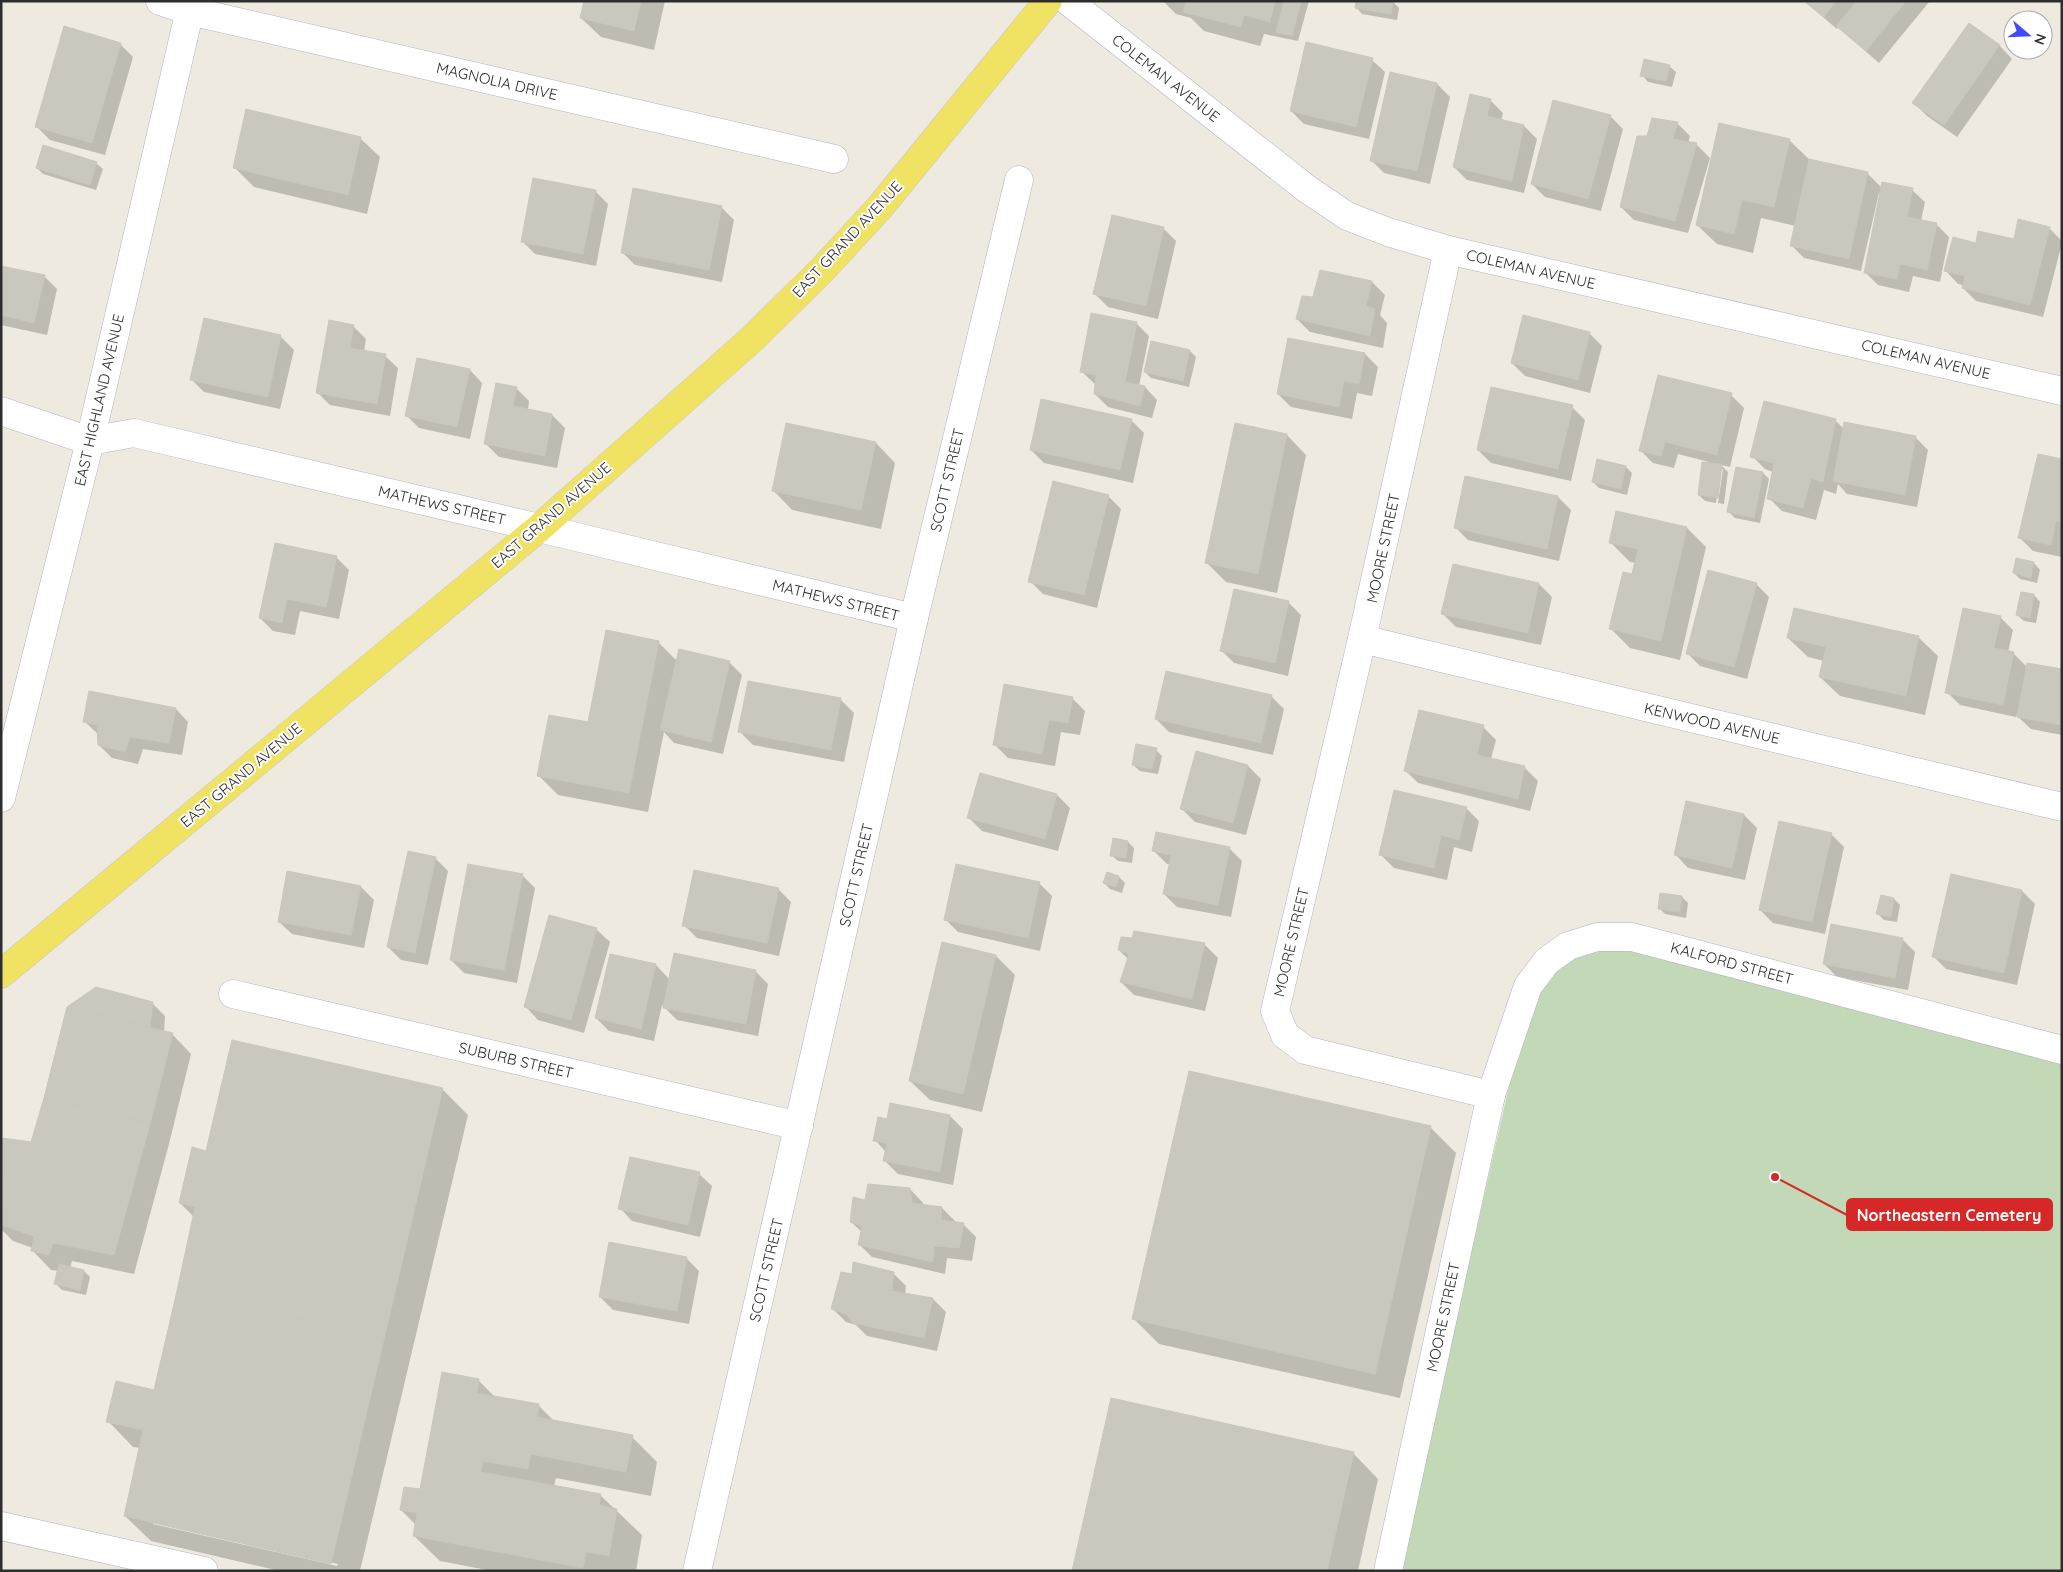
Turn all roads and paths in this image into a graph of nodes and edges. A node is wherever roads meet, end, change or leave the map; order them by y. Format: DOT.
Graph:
graph roads {
  1 [pos="160,1"];
  2 [pos="1048,1"];
  3 [pos="1068,1"];
  4 [pos="191,6"];
  5 [pos="834,158"];
  6 [pos="1019,180"];
  7 [pos="1448,250"];
  8 [pos="2062,391"];
  9 [pos="1,410"];
  10 [pos="90,441"];
  11 [pos="539,528"];
  12 [pos="914,618"];
  13 [pos="1362,639"];
  14 [pos="1,798"];
  15 [pos="2062,807"];
  16 [pos="1,974"];
  17 [pos="233,994"];
  18 [pos="2062,1050"];
  19 [pos="1491,1095"];
  20 [pos="799,1126"];
  21 [pos="1,1526"];
  22 [pos="204,1571"];
  23 [pos="697,1571"];
  24 [pos="1388,1571"];
  1 -- 4 [label="street, MAGNOLIA DRIVE"];
  2 -- 11 [label="main road, EAST GRAND AVENUE"];
  3 -- 7 [label="street, COLEMAN AVENUE"];
  4 -- 5 [label="street, MAGNOLIA DRIVE"];
  4 -- 10 [label="street, EAST HIGHLAND AVENUE"];
  6 -- 12 [label="street, SCOTT STREET"];
  7 -- 8 [label="street, COLEMAN AVENUE"];
  7 -- 13 [label="street, MOORE STREET"];
  9 -- 10 [label="street, MATHEWS STREET"];
  10 -- 11 [label="street, MATHEWS STREET"];
  10 -- 14 [label="street, EAST HIGHLAND AVENUE"];
  11 -- 12 [label="street, MATHEWS STREET"];
  11 -- 16 [label="main road, EAST GRAND AVENUE"];
  12 -- 20 [label="street, SCOTT STREET"];
  13 -- 15 [label="street, KENWOOD AVENUE"];
  13 -- 19 [label="street, MOORE STREET"];
  17 -- 20 [label="street, SUBURB STREET"];
  18 -- 19 [label="street, KALFORD STREET"];
  19 -- 24 [label="street, MOORE STREET"];
  20 -- 23 [label="street, SCOTT STREET"];
  21 -- 22 [label="street"];
}
